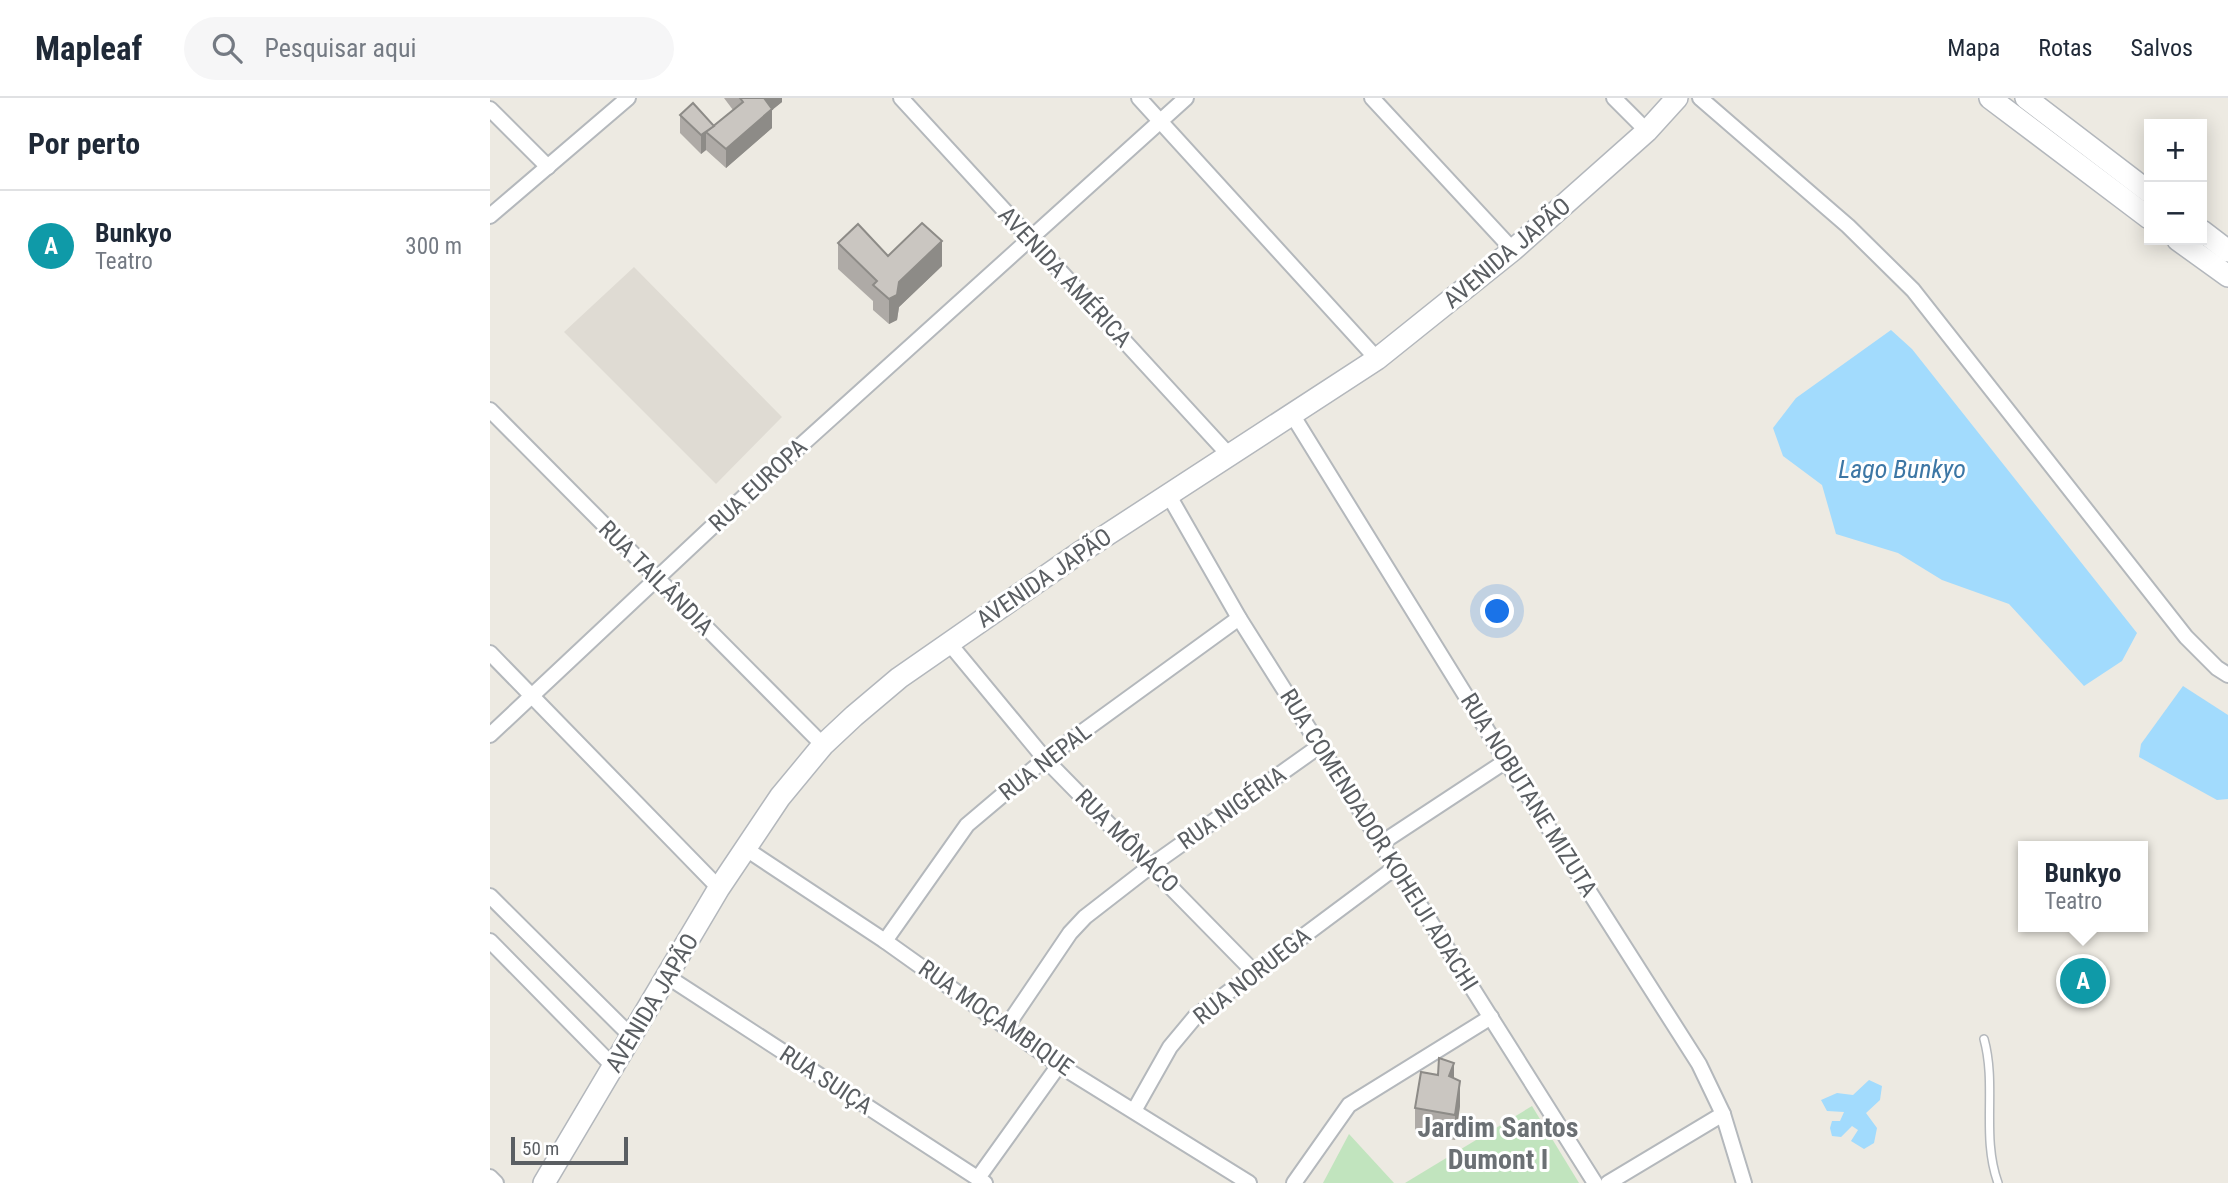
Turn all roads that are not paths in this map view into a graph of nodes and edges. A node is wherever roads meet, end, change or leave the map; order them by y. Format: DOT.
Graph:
graph roads {
  1 [pos="628,98"];
  2 [pos="901,98"];
  3 [pos="1139,98"];
  4 [pos="1186,98"];
  5 [pos="1372,98"];
  6 [pos="1614,98"];
  7 [pos="1677,98"];
  8 [pos="1700,98"];
  9 [pos="1990,98"];
  10 [pos="2026,98"];
  11 [pos="490,109"];
  12 [pos="1161,122"];
  13 [pos="1647,131"];
  14 [pos="548,167"];
  15 [pos="2144,188"];
  16 [pos="2144,214"];
  17 [pos="490,216"];
  18 [pos="2207,235"];
  19 [pos="1029,239"];
  20 [pos="2185,245"];
  21 [pos="1513,250"];
  22 [pos="2228,251"];
  23 [pos="2228,276"];
  24 [pos="1377,359"];
  25 [pos="490,410"];
  26 [pos="1293,416"];
  27 [pos="1229,455"];
  28 [pos="1168,494"];
  29 [pos="658,580"];
  30 [pos="1239,618"];
  31 [pos="949,643"];
  32 [pos="490,653"];
  33 [pos="2228,675"];
  34 [pos="531,695"];
  35 [pos="490,735"];
  36 [pos="823,745"];
  37 [pos="1321,745"];
  38 [pos="1045,759"];
  39 [pos="1506,761"];
  40 [pos="1383,842"];
  41 [pos="746,849"];
  42 [pos="1152,865"];
  43 [pos="1396,867"];
  44 [pos="719,888"];
  45 [pos="490,896"];
  46 [pos="490,941"];
  47 [pos="885,941"];
  48 [pos="1255,972"];
  49 [pos="668,977"];
  50 [pos="1491,1017"];
  51 [pos="1007,1026"];
  52 [pos="632,1037"];
  53 [pos="1983,1039"];
  54 [pos="1059,1065"];
  55 [pos="614,1067"];
  56 [pos="1135,1109"];
  57 [pos="1723,1114"];
  58 [pos="490,1177"];
  59 [pos="981,1181"];
  60 [pos="496,1183"];
  61 [pos="544,1183"];
  62 [pos="1249,1183"];
  63 [pos="1293,1183"];
  64 [pos="1595,1183"];
  65 [pos="1608,1183"];
  66 [pos="1744,1183"];
  67 [pos="1998,1183"];
  1 -- 14 [label="street"];
  2 -- 19 [label="street, AVENIDA AMÉRICA"];
  3 -- 12 [label="street"];
  4 -- 12 [label="street, RUA EUROPA"];
  5 -- 21 [label="street"];
  6 -- 13 [label="street"];
  7 -- 13 [label="main road, AVENIDA JAPÃO"];
  8 -- 33 [label="street"];
  9 -- 16 [label="main road"];
  10 -- 15 [label="main road"];
  11 -- 14 [label="street"];
  12 -- 19 [label="street, RUA EUROPA"];
  12 -- 24 [label="street"];
  13 -- 21 [label="main road, AVENIDA JAPÃO"];
  14 -- 17 [label="street"];
  18 -- 22 [label="main road"];
  19 -- 27 [label="street, AVENIDA AMÉRICA"];
  19 -- 29 [label="street, RUA EUROPA"];
  20 -- 23 [label="main road"];
  21 -- 24 [label="main road, AVENIDA JAPÃO"];
  24 -- 26 [label="main road, AVENIDA JAPÃO"];
  25 -- 29 [label="street, RUA TAILÂNDIA"];
  26 -- 27 [label="main road, AVENIDA JAPÃO"];
  26 -- 39 [label="street, RUA NOBUTANE MIZUTA"];
  27 -- 28 [label="main road, AVENIDA JAPÃO"];
  28 -- 30 [label="street, RUA COMENDADOR KOHEIJI ADACHI"];
  28 -- 31 [label="main road, AVENIDA JAPÃO"];
  29 -- 34 [label="street, RUA EUROPA"];
  29 -- 36 [label="street, RUA TAILÂNDIA"];
  30 -- 37 [label="street, RUA COMENDADOR KOHEIJI ADACHI"];
  30 -- 38 [label="street, RUA NEPAL"];
  31 -- 36 [label="main road, AVENIDA JAPÃO"];
  31 -- 38 [label="street, RUA MÔNACO"];
  32 -- 34 [label="street"];
  34 -- 35 [label="street, RUA EUROPA"];
  34 -- 44 [label="street"];
  36 -- 41 [label="main road, AVENIDA JAPÃO"];
  37 -- 40 [label="street, RUA COMENDADOR KOHEIJI ADACHI"];
  37 -- 42 [label="street, RUA NIGÉRIA"];
  38 -- 42 [label="street, RUA MÔNACO"];
  38 -- 47 [label="street, RUA NEPAL"];
  39 -- 40 [label="street"];
  39 -- 57 [label="street, RUA NOBUTANE MIZUTA"];
  40 -- 43 [label="street, RUA COMENDADOR KOHEIJI ADACHI"];
  41 -- 44 [label="main road, AVENIDA JAPÃO"];
  41 -- 47 [label="street, RUA MOÇAMBIQUE"];
  42 -- 48 [label="street, RUA MÔNACO"];
  42 -- 51 [label="street, RUA NIGÉRIA"];
  43 -- 48 [label="street, RUA NORUEGA"];
  43 -- 50 [label="street, RUA COMENDADOR KOHEIJI ADACHI"];
  44 -- 49 [label="main road, AVENIDA JAPÃO"];
  45 -- 52 [label="street"];
  46 -- 55 [label="street"];
  47 -- 51 [label="street, RUA MOÇAMBIQUE"];
  48 -- 56 [label="street, RUA NORUEGA"];
  49 -- 52 [label="main road, AVENIDA JAPÃO"];
  49 -- 59 [label="street, RUA SUIÇA"];
  50 -- 63 [label="street"];
  50 -- 64 [label="street, RUA COMENDADOR KOHEIJI ADACHI"];
  51 -- 54 [label="street, RUA MOÇAMBIQUE"];
  52 -- 55 [label="main road, AVENIDA JAPÃO"];
  53 -- 67 [label="lane"];
  54 -- 56 [label="street, RUA MOÇAMBIQUE"];
  54 -- 59 [label="street"];
  55 -- 61 [label="main road, AVENIDA JAPÃO"];
  56 -- 62 [label="street, RUA MOÇAMBIQUE"];
  57 -- 65 [label="street"];
  57 -- 66 [label="street, RUA NOBUTANE MIZUTA"];
  58 -- 60 [label="street"];
}
